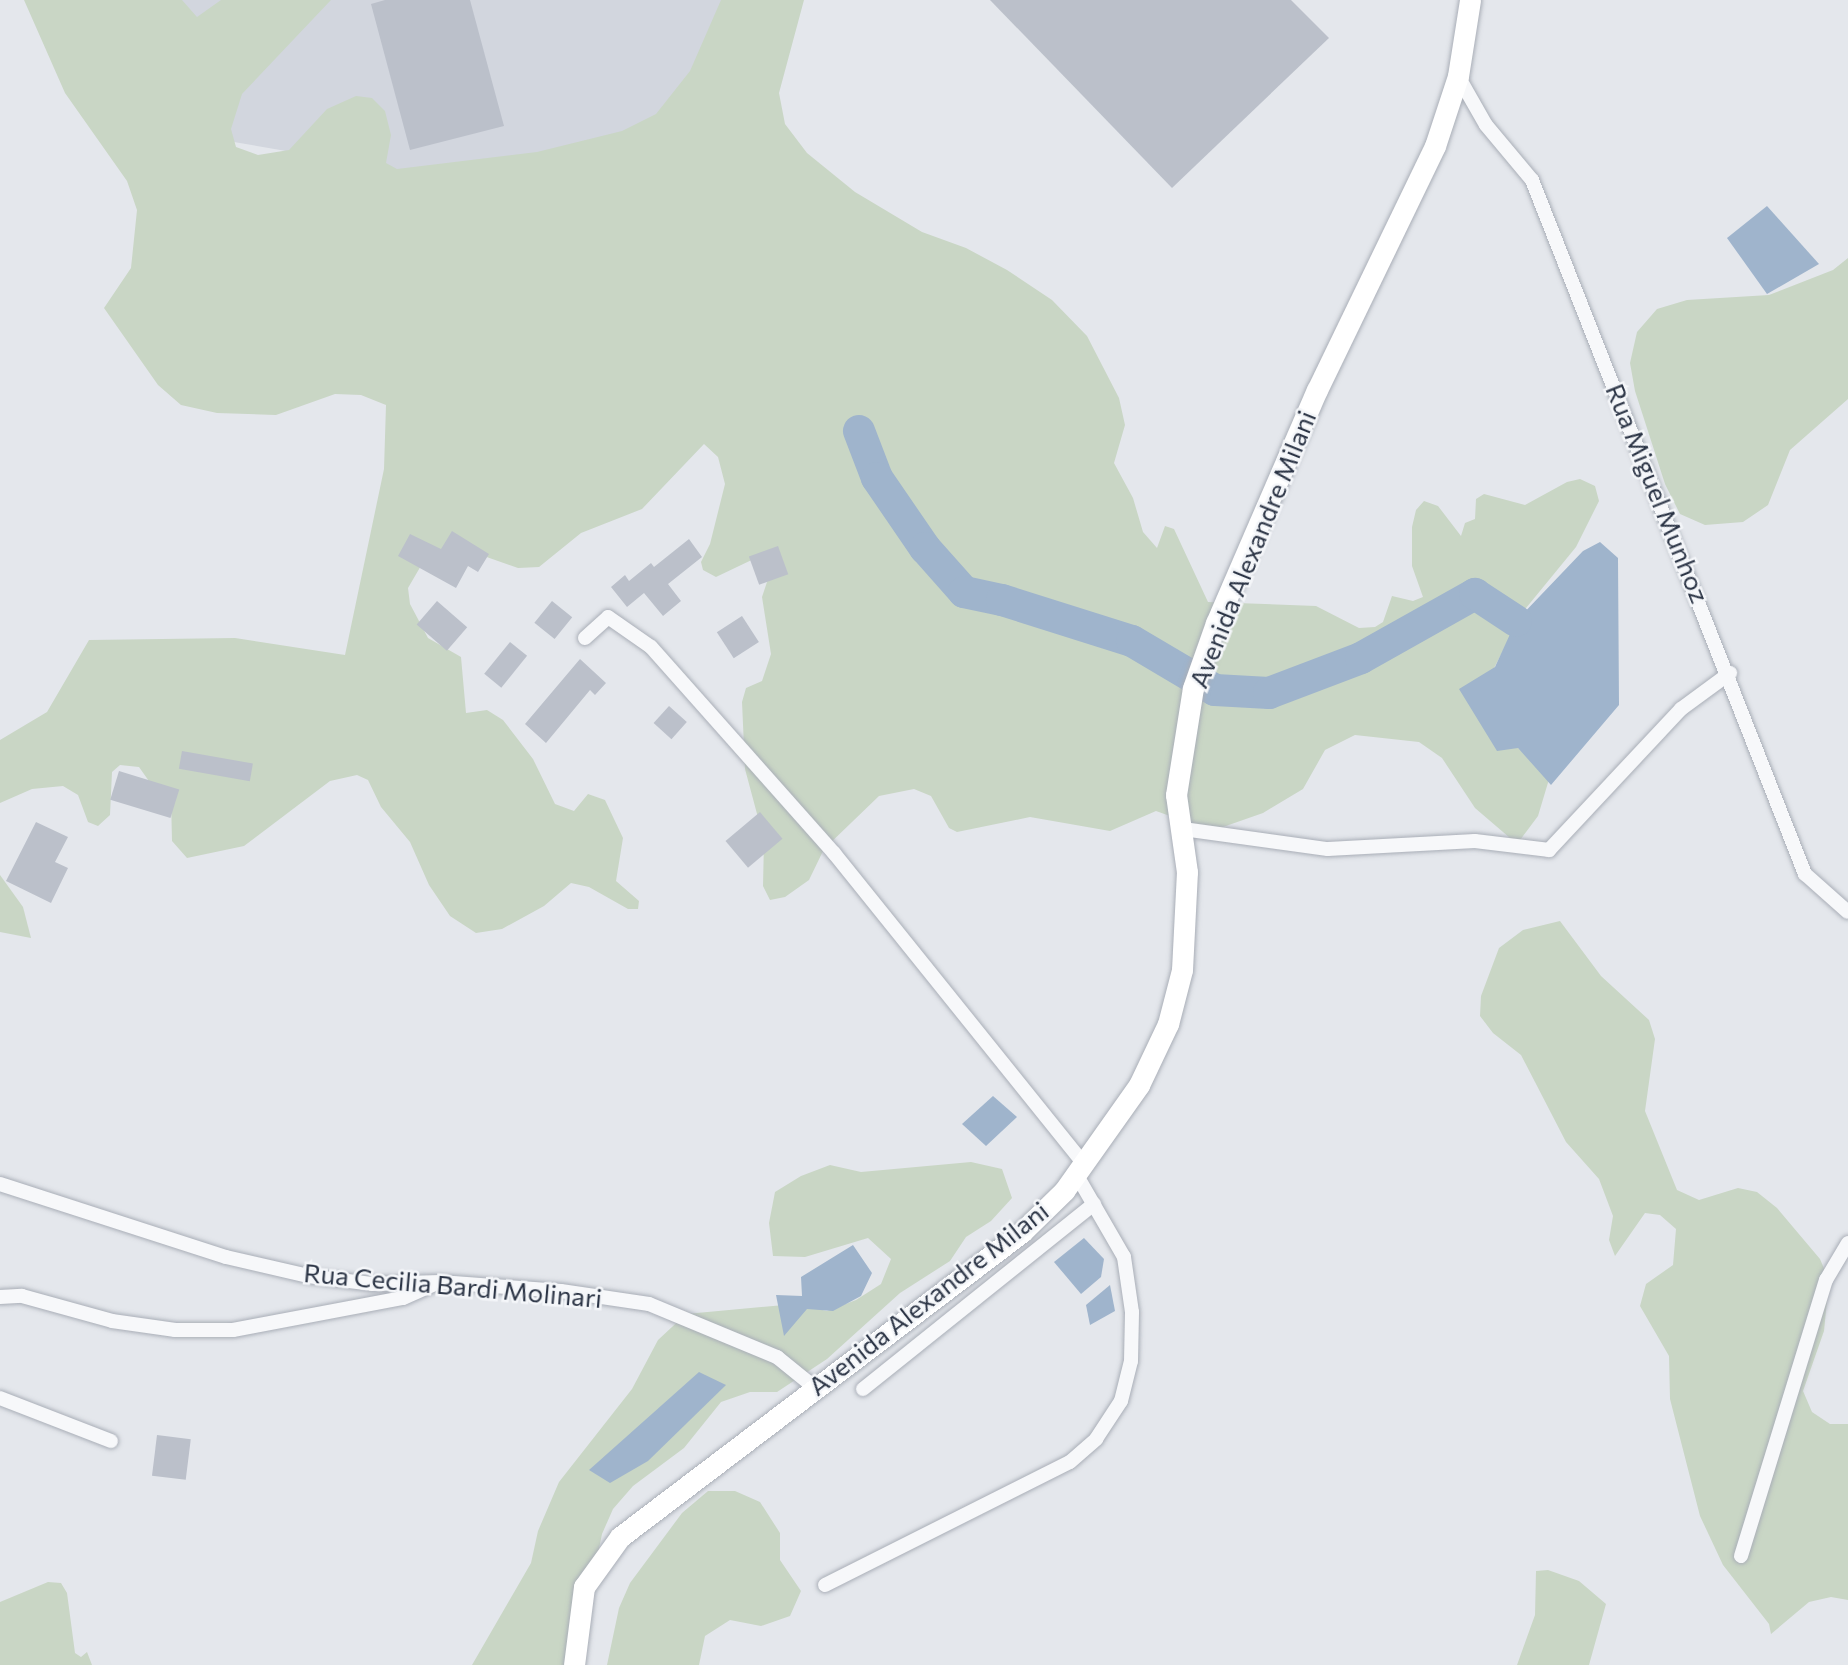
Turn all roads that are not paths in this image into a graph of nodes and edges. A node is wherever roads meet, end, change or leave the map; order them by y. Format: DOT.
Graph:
graph roads {
  1 [pos="1469,0"];
  2 [pos="1458,76"];
  3 [pos="585,638"];
  4 [pos="1730,673"];
  5 [pos="1183,829"];
  6 [pos="1848,912"];
  7 [pos="1078,1167"];
  8 [pos="0,1184"];
  9 [pos="1094,1204"];
  10 [pos="1848,1243"];
  11 [pos="440,1282"];
  12 [pos="0,1297"];
  13 [pos="814,1387"];
  14 [pos="863,1389"];
  15 [pos="0,1398"];
  16 [pos="111,1441"];
  17 [pos="1741,1556"];
  18 [pos="825,1586"];
  19 [pos="574,1665"];
  1 -- 2 [label="street, Avenida Alexandre Milani"];
  2 -- 4 [label="street, Rua Miguel Munhoz"];
  2 -- 5 [label="street, Avenida Alexandre Milani"];
  3 -- 7 [label="street"];
  4 -- 5 [label="street"];
  4 -- 6 [label="street, Rua Miguel Munhoz"];
  5 -- 7 [label="street, Avenida Alexandre Milani"];
  7 -- 9 [label="street"];
  7 -- 13 [label="street, Avenida Alexandre Milani"];
  8 -- 11 [label="street, Rua Cecilia Bardi Molinari"];
  9 -- 14 [label="street"];
  9 -- 18 [label="street"];
  10 -- 17 [label="street"];
  11 -- 12 [label="street"];
  11 -- 13 [label="street, Rua Cecilia Bardi Molinari"];
  13 -- 19 [label="street, Avenida Alexandre Milani"];
  15 -- 16 [label="street"];
}
